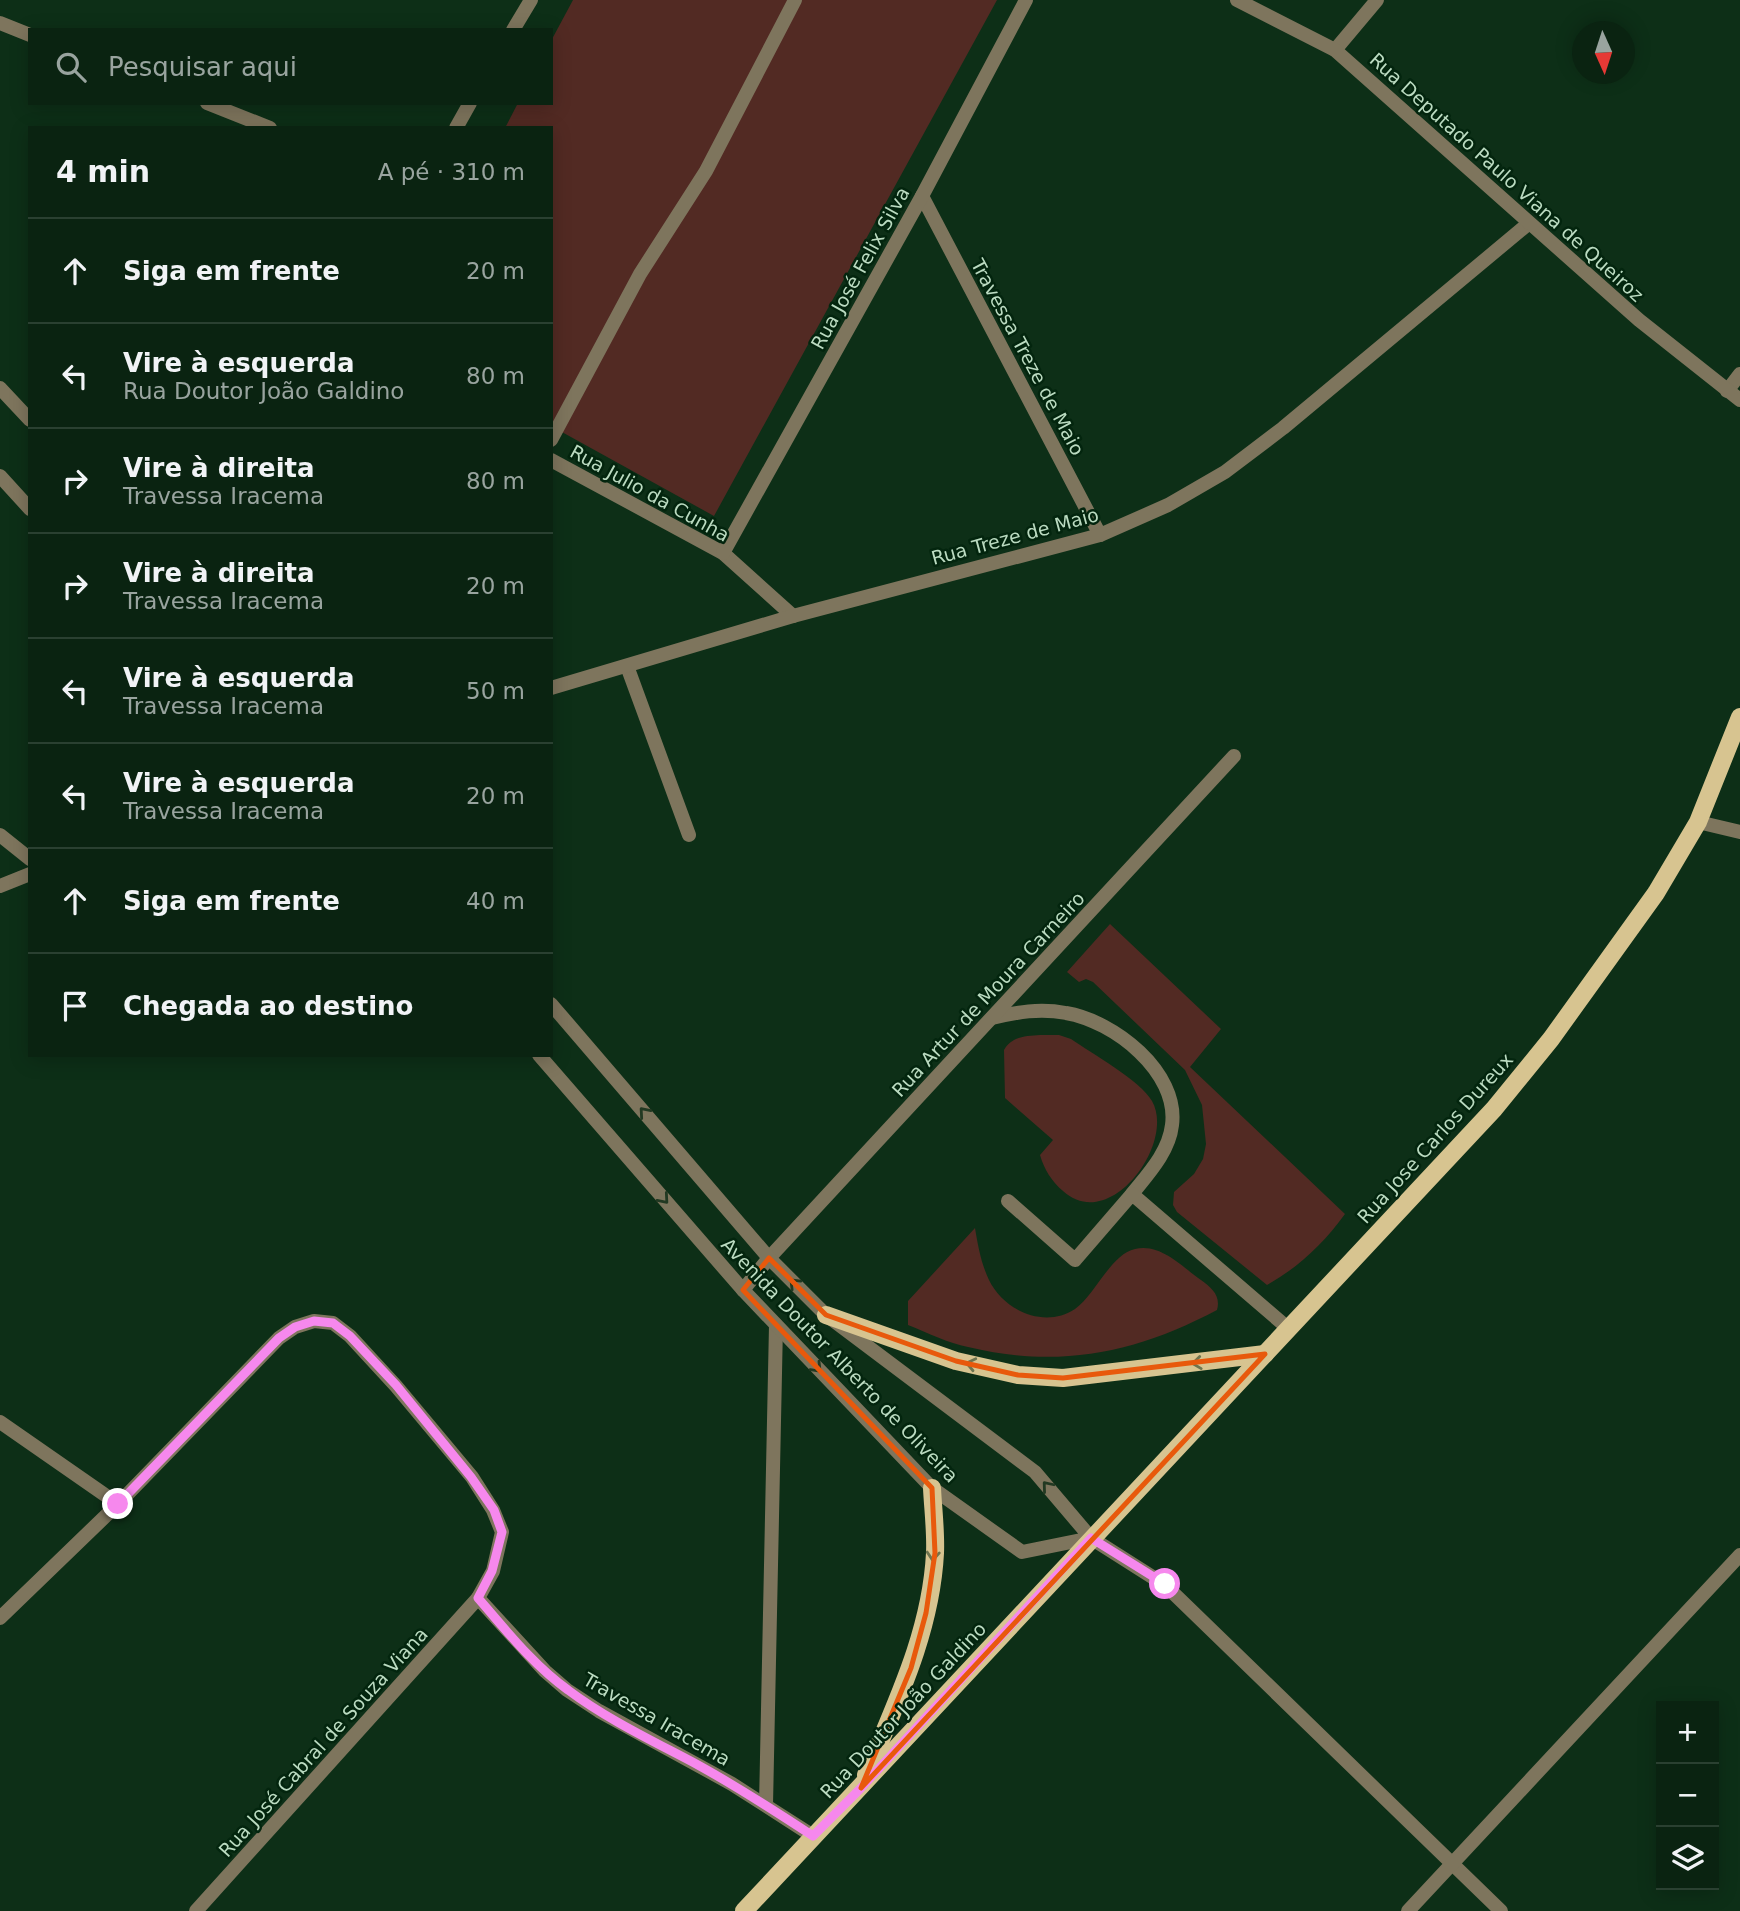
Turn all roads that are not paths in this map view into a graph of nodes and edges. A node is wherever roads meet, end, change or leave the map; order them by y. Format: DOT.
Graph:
graph roads {
  1 [pos="531,0"];
  2 [pos="795,0"];
  3 [pos="1026,0"];
  4 [pos="1237,0"];
  5 [pos="1377,0"];
  6 [pos="0,23"];
  7 [pos="514,28"];
  8 [pos="28,34"];
  9 [pos="1335,50"];
  10 [pos="212,105"];
  11 [pos="469,105"];
  12 [pos="265,126"];
  13 [pos="457,126"];
  14 [pos="922,196"];
  15 [pos="1528,224"];
  16 [pos="1740,374"];
  17 [pos="0,388"];
  18 [pos="1727,391"];
  19 [pos="1740,400"];
  20 [pos="28,418"];
  21 [pos="553,436"];
  22 [pos="553,461"];
  23 [pos="0,476"];
  24 [pos="28,507"];
  25 [pos="1100,536"];
  26 [pos="723,553"];
  27 [pos="793,616"];
  28 [pos="627,666"];
  29 [pos="553,687"];
  30 [pos="1740,717"];
  31 [pos="1234,756"];
  32 [pos="1698,822"];
  33 [pos="1740,832"];
  34 [pos="0,835"];
  35 [pos="689,835"];
  36 [pos="28,857"];
  37 [pos="28,875"];
  38 [pos="0,886"];
  39 [pos="553,1006"];
  40 [pos="992,1018"];
  41 [pos="541,1057"];
  42 [pos="1132,1194"];
  43 [pos="1007,1202"];
  44 [pos="769,1258"];
  45 [pos="743,1290"];
  46 [pos="826,1314"];
  47 [pos="776,1325"];
  48 [pos="1289,1329"];
  49 [pos="1265,1354"];
  50 [pos="0,1422"];
  51 [pos="932,1488"];
  52 [pos="118,1504"];
  53 [pos="1091,1538"];
  54 [pos="1740,1555"];
  55 [pos="478,1598"];
  56 [pos="0,1619"];
  57 [pos="861,1788"];
  58 [pos="766,1805"];
  59 [pos="813,1836"];
  60 [pos="1451,1864"];
  61 [pos="196,1911"];
  62 [pos="744,1911"];
  63 [pos="1408,1911"];
  64 [pos="1501,1911"];
  1 -- 7 [label="street"];
  2 -- 21 [label="street"];
  3 -- 14 [label="street, Rua José Felix Silva"];
  4 -- 9 [label="street, Rua Deputado Paulo Viana de Queiroz"];
  5 -- 9 [label="street"];
  6 -- 8 [label="street"];
  9 -- 15 [label="street, Rua Deputado Paulo Viana de Queiroz"];
  10 -- 12 [label="street"];
  11 -- 13 [label="street"];
  14 -- 25 [label="street, Travessa Treze de Maio"];
  14 -- 26 [label="street, Rua José Felix Silva"];
  15 -- 18 [label="street, Rua Deputado Paulo Viana de Queiroz"];
  15 -- 25 [label="street, Rua Treze de Maio"];
  16 -- 18 [label="street"];
  17 -- 20 [label="street"];
  18 -- 19 [label="street, Rua Deputado Paulo Viana de Queiroz"];
  22 -- 26 [label="street, Rua Julio da Cunha"];
  23 -- 24 [label="street"];
  25 -- 27 [label="street, Rua Treze de Maio"];
  26 -- 27 [label="street, Rua Julio da Cunha"];
  27 -- 28 [label="street, Rua Treze de Maio"];
  28 -- 29 [label="street, Rua Treze de Maio"];
  28 -- 35 [label="street"];
  30 -- 32 [label="main road, Rua Jose Carlos Dureux"];
  31 -- 40 [label="street, Rua Artur de Moura Carneiro"];
  32 -- 33 [label="street"];
  32 -- 48 [label="main road, Rua Jose Carlos Dureux"];
  34 -- 36 [label="street"];
  37 -- 38 [label="street"];
  44 -- 39 [label="street, Avenida Doutor Alberto de Oliveira, one-way"];
  40 -- 42 [label="street"];
  40 -- 44 [label="street, Rua Artur de Moura Carneiro"];
  41 -- 45 [label="street, Avenida Doutor Alberto de Oliveira, one-way"];
  42 -- 43 [label="street"];
  42 -- 48 [label="street"];
  44 -- 45 [label="street, Rua Artur de Moura Carneiro"];
  46 -- 44 [label="street, Avenida Doutor Alberto de Oliveira, one-way"];
  45 -- 47 [label="street, Avenida Doutor Alberto de Oliveira"];
  49 -- 46 [label="main road, one-way"];
  53 -- 46 [label="street, Avenida Doutor Alberto de Oliveira, one-way"];
  47 -- 51 [label="street, Avenida Doutor Alberto de Oliveira, one-way"];
  47 -- 58 [label="street"];
  48 -- 49 [label="main road, Rua Jose Carlos Dureux"];
  49 -- 53 [label="main road, Rua Jose Carlos Dureux"];
  50 -- 52 [label="street"];
  51 -- 53 [label="street, Avenida Doutor Alberto de Oliveira"];
  51 -- 57 [label="main road, one-way"];
  52 -- 55 [label="street"];
  52 -- 56 [label="street"];
  53 -- 57 [label="main road, Rua Doutor João Galdino"];
  53 -- 60 [label="street"];
  54 -- 60 [label="street"];
  55 -- 58 [label="street, Travessa Iracema"];
  55 -- 61 [label="street, Rua José Cabral de Souza Viana"];
  57 -- 59 [label="main road, Rua Doutor João Galdino"];
  58 -- 59 [label="street, Travessa Iracema"];
  59 -- 62 [label="main road, Rua Doutor João Galdino"];
  60 -- 63 [label="street"];
  60 -- 64 [label="street"];
}
